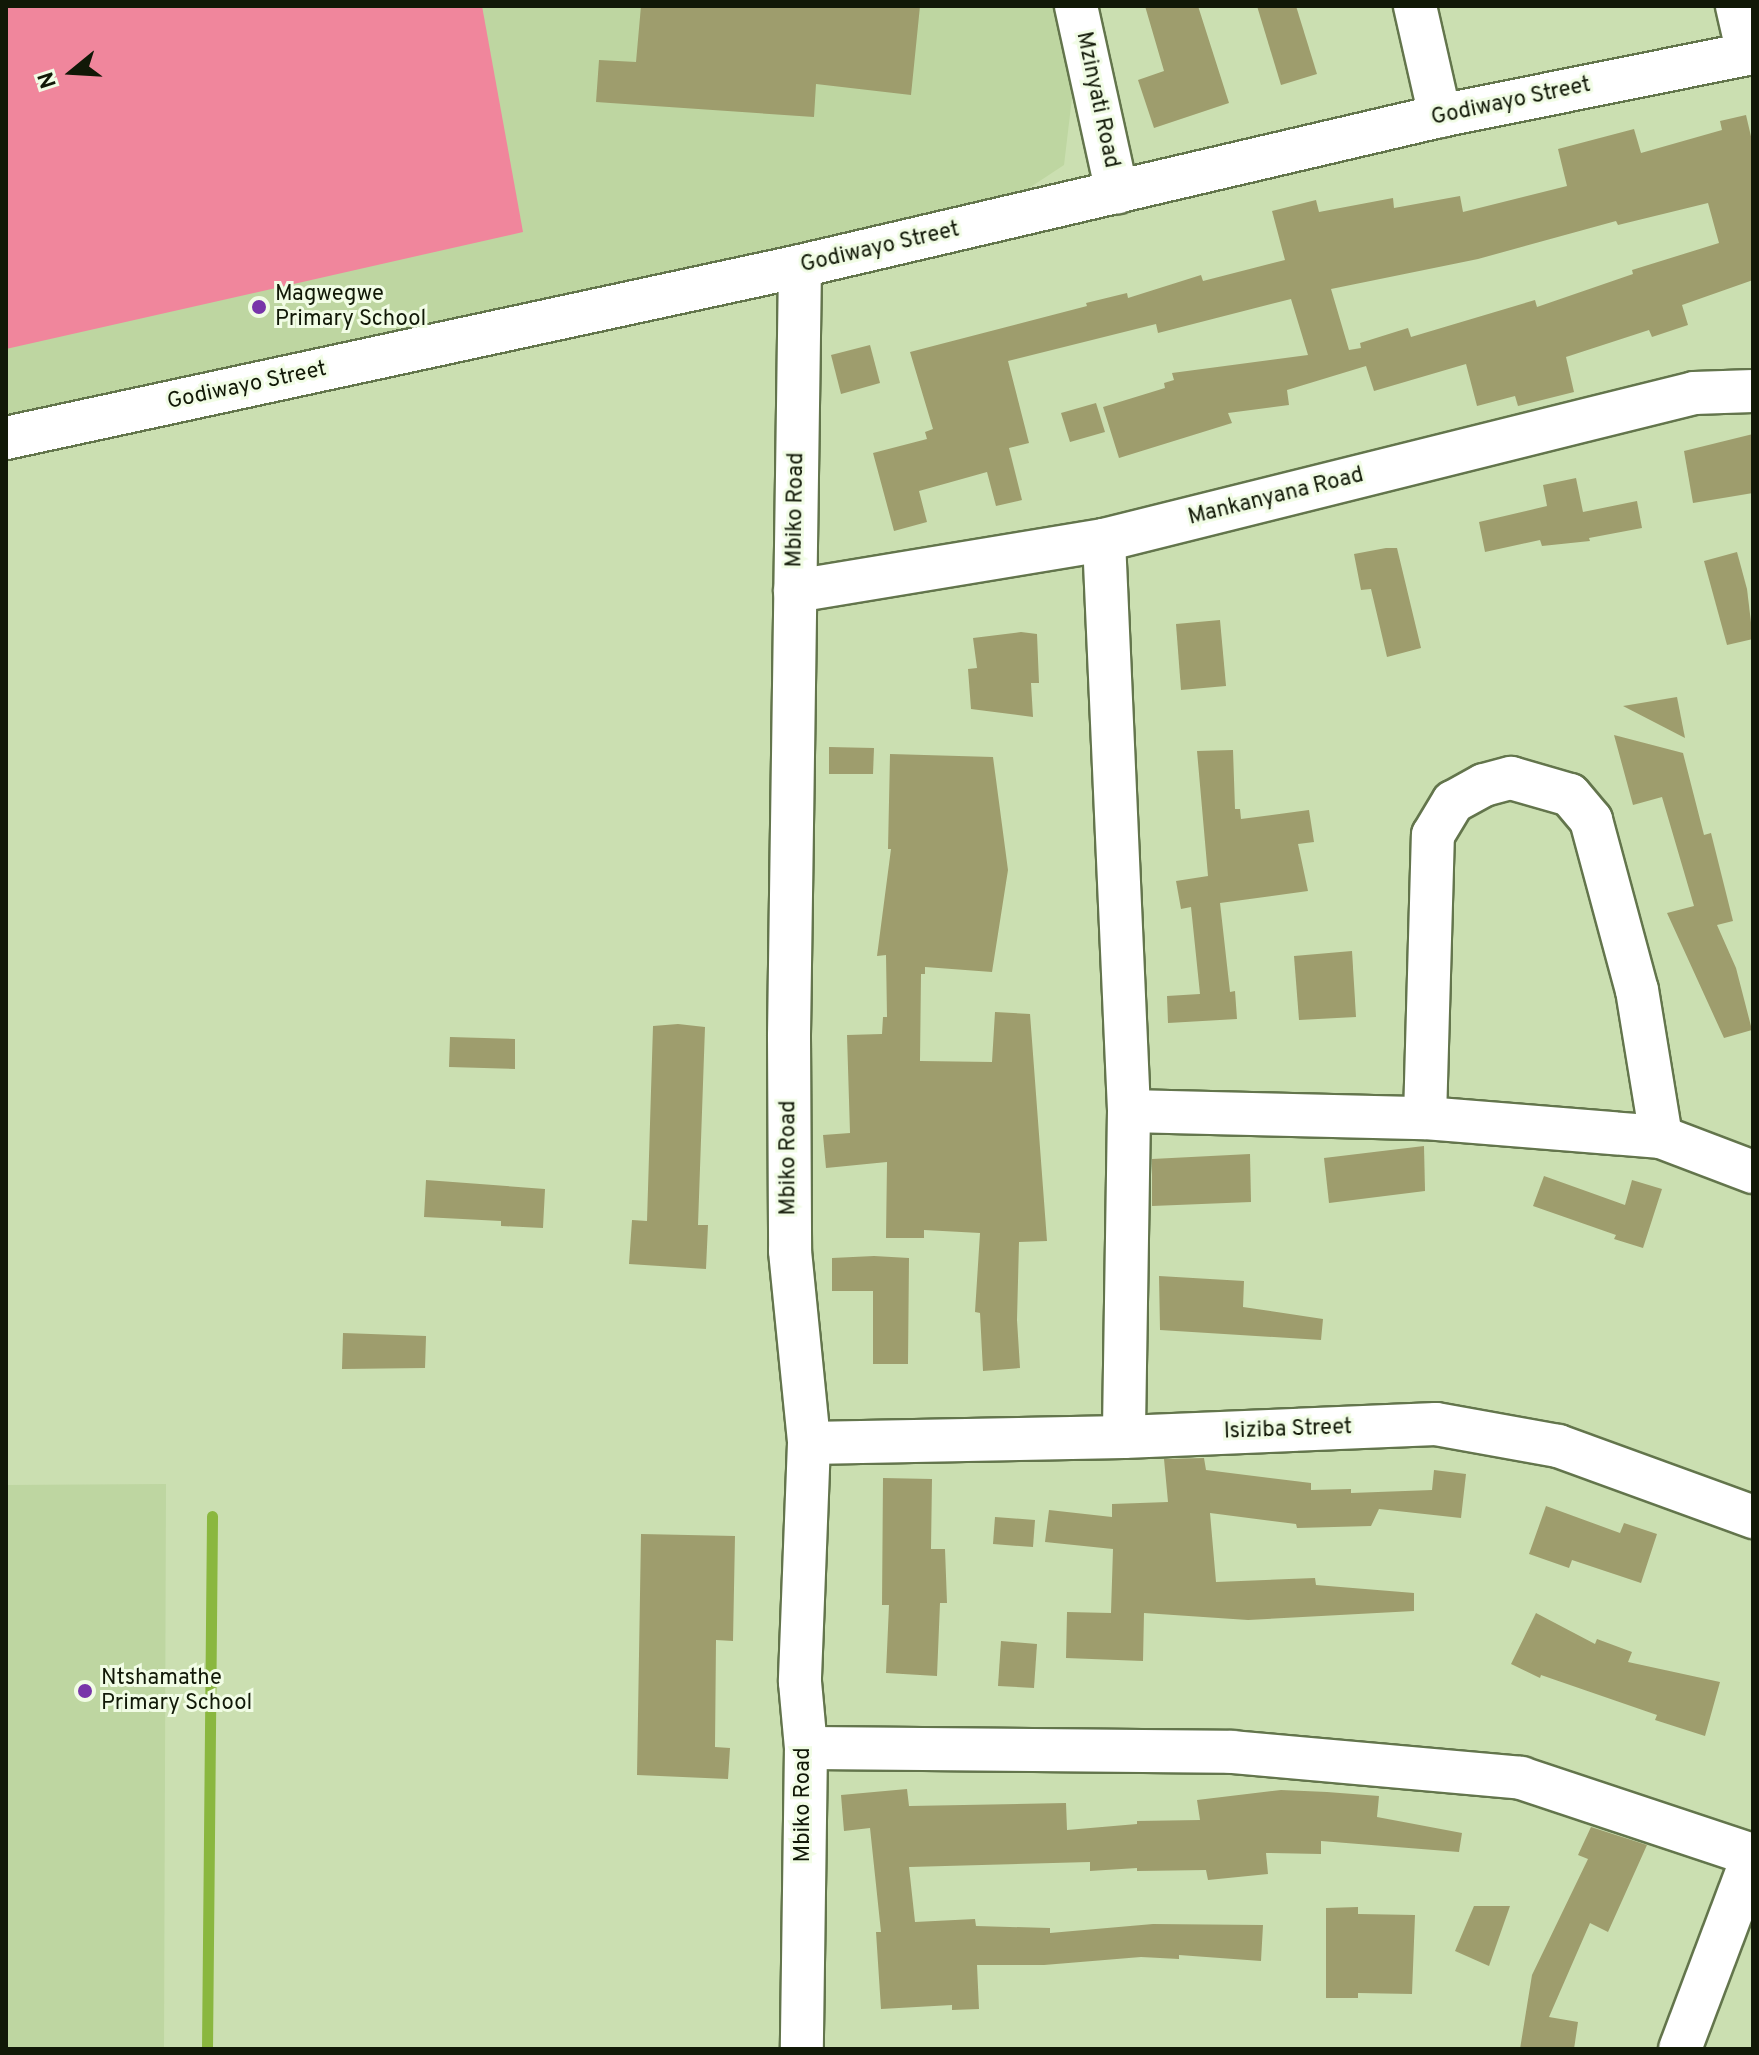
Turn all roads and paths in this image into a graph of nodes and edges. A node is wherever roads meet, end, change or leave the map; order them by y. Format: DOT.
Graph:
graph roads {
  1 [pos="1076,6"];
  2 [pos="1415,6"];
  3 [pos="1737,6"];
  4 [pos="1750,54"];
  5 [pos="1440,116"];
  6 [pos="1117,193"];
  7 [pos="800,266"];
  8 [pos="1753,391"];
  9 [pos="6,438"];
  10 [pos="1104,540"];
  11 [pos="795,591"];
  12 [pos="1129,1111"];
  13 [pos="1425,1118"];
  14 [pos="1661,1137"];
  15 [pos="1753,1172"];
  16 [pos="1124,1437"];
  17 [pos="809,1443"];
  18 [pos="1753,1517"];
  19 [pos="806,1748"];
  20 [pos="1753,1856"];
  21 [pos="802,2049"];
  22 [pos="1680,2049"];
  1 -- 6 [label="street, Mzinyati Road"];
  2 -- 5 [label="street"];
  3 -- 4 [label="street"];
  4 -- 5 [label="street, Godiwayo Street"];
  5 -- 6 [label="street, Godiwayo Street"];
  6 -- 7 [label="street, Godiwayo Street"];
  7 -- 9 [label="street, Godiwayo Street"];
  7 -- 11 [label="street, Mbiko Road"];
  8 -- 10 [label="street, Mankanyana Road"];
  10 -- 11 [label="street, Mankanyana Road"];
  10 -- 12 [label="street"];
  11 -- 17 [label="street, Mbiko Road"];
  12 -- 13 [label="street"];
  12 -- 16 [label="street"];
  13 -- 14 [label="street"];
  13 -- 14 [label="street"];
  14 -- 15 [label="street"];
  16 -- 17 [label="street, Isiziba Street"];
  16 -- 18 [label="street, Isiziba Street"];
  17 -- 19 [label="street, Mbiko Road"];
  19 -- 20 [label="street"];
  19 -- 21 [label="street, Mbiko Road"];
  20 -- 22 [label="street"];
}
